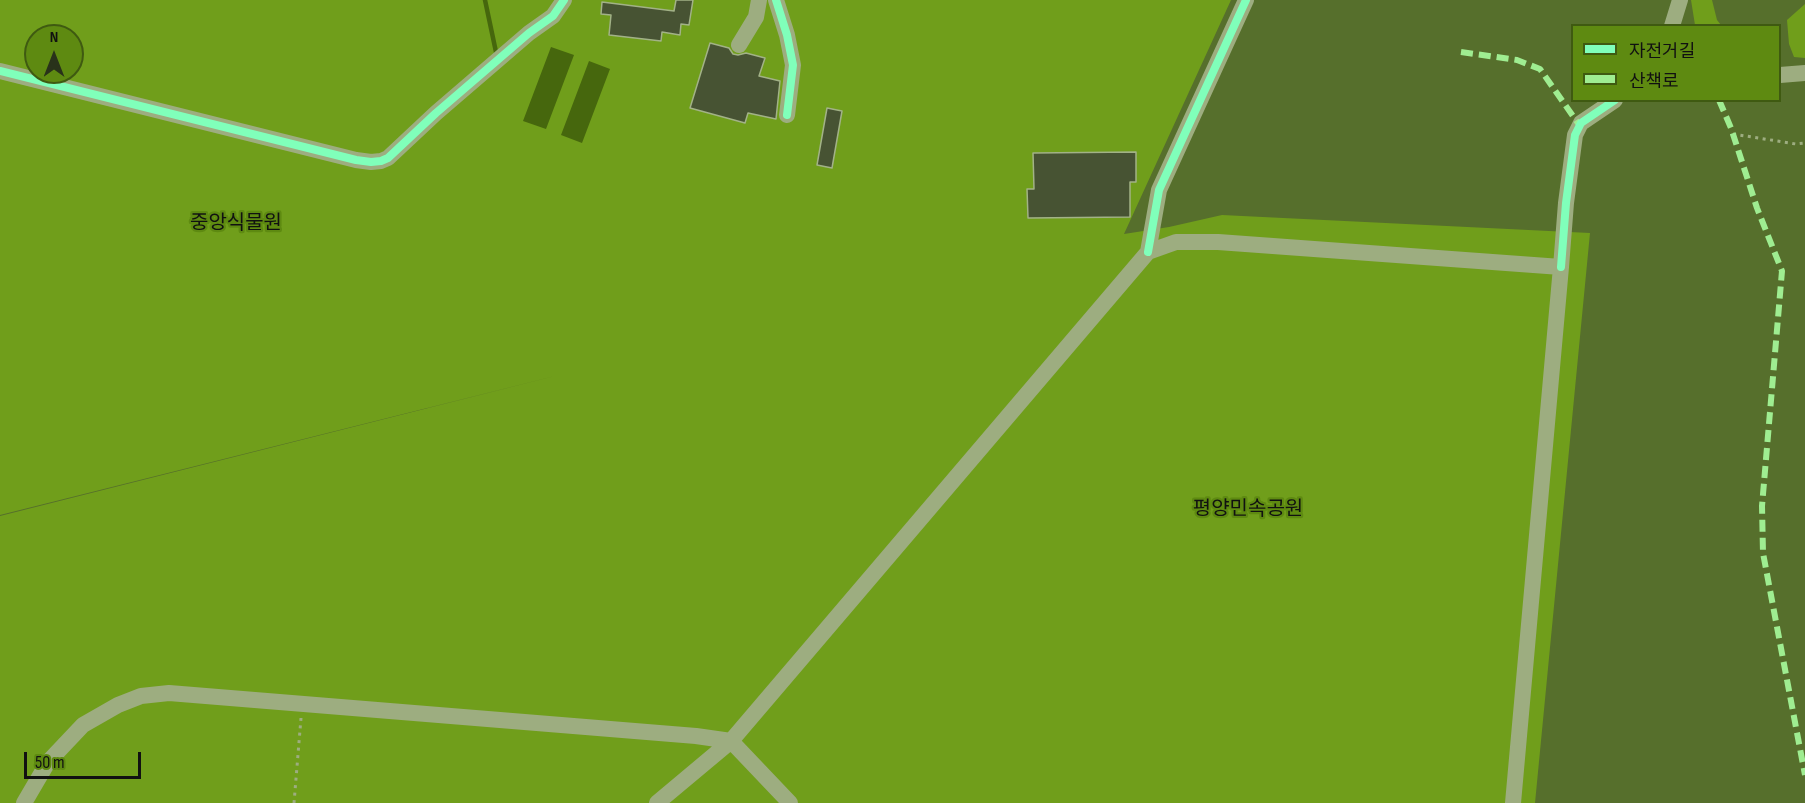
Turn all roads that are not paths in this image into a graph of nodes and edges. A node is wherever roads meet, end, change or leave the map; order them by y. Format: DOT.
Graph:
graph roads {
  1 [pos="564,0"];
  2 [pos="759,0"];
  3 [pos="776,0"];
  4 [pos="1246,0"];
  5 [pos="1680,0"];
  6 [pos="1673,24"];
  7 [pos="739,45"];
  8 [pos="0,71"];
  9 [pos="1805,73"];
  10 [pos="1781,75"];
  11 [pos="1611,102"];
  12 [pos="787,115"];
  13 [pos="1148,252"];
  14 [pos="1561,267"];
  15 [pos="731,741"];
  16 [pos="24,803"];
  17 [pos="657,803"];
  18 [pos="790,803"];
  19 [pos="1513,803"];
  1 -- 8 [label="street"];
  2 -- 7 [label="street"];
  3 -- 12 [label="street"];
  4 -- 13 [label="street"];
  5 -- 6 [label="street"];
  9 -- 10 [label="street"];
  11 -- 14 [label="street"];
  13 -- 14 [label="street"];
  13 -- 15 [label="street"];
  14 -- 19 [label="street"];
  15 -- 16 [label="street"];
  15 -- 17 [label="street"];
  15 -- 18 [label="street"];
}
